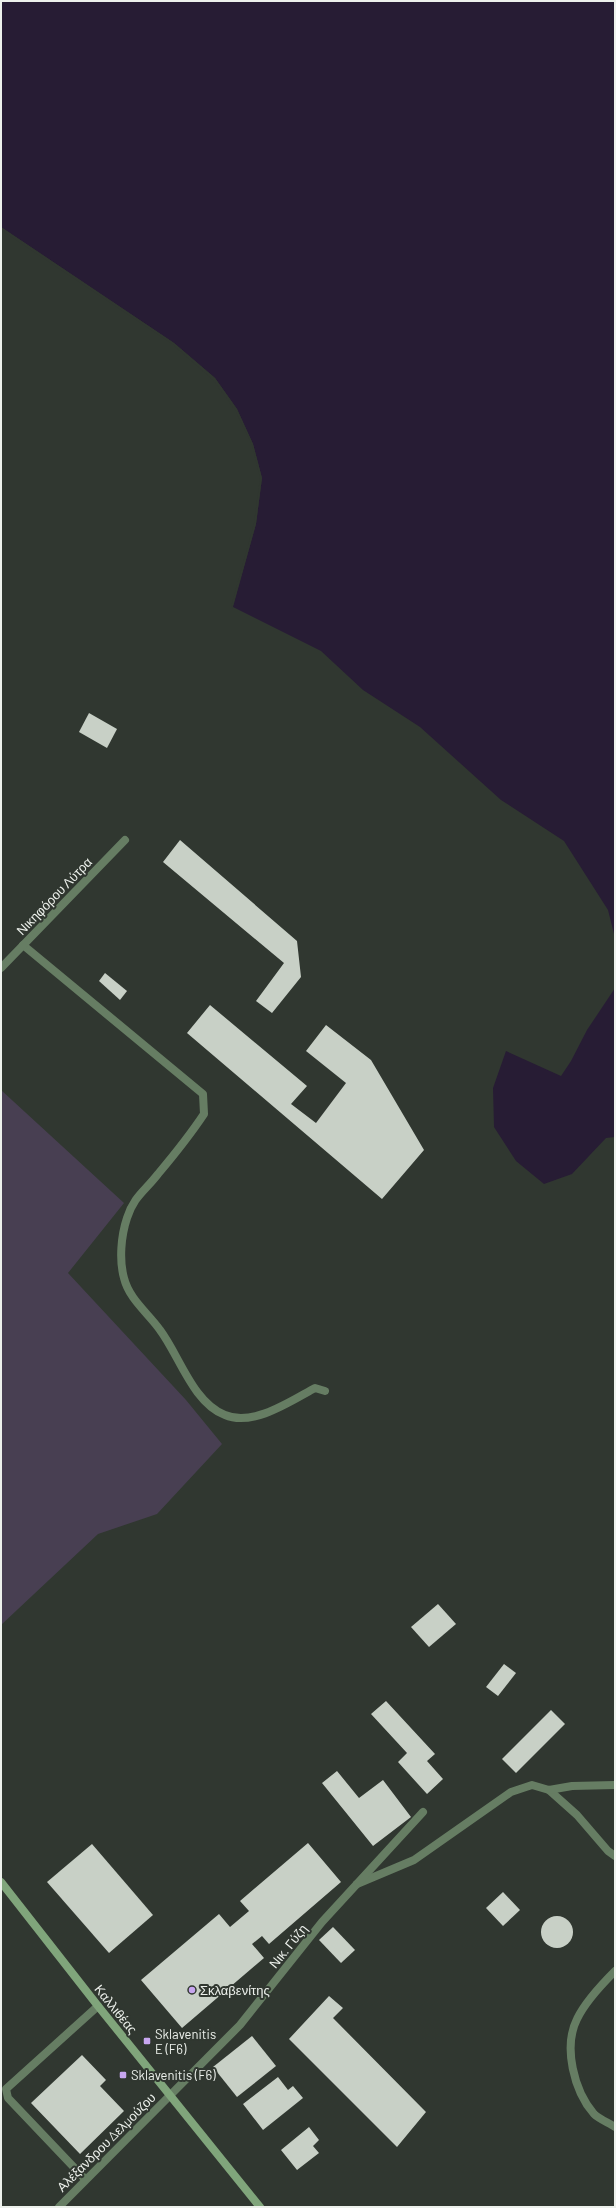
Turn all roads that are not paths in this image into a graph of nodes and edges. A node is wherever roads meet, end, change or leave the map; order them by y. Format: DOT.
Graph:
graph roads {
  1 [pos="125,840"];
  2 [pos="23,945"];
  3 [pos="1,968"];
  4 [pos="325,1391"];
  5 [pos="615,1785"];
  6 [pos="550,1790"];
  7 [pos="423,1812"];
  8 [pos="615,1856"];
  9 [pos="1,1882"];
  10 [pos="357,1884"];
  11 [pos="615,1971"];
  12 [pos="98,2006"];
  13 [pos="170,2094"];
  14 [pos="615,2127"];
  15 [pos="85,2179"];
  16 [pos="59,2207"];
  17 [pos="260,2207"];
  1 -- 2 [label="street, Νικηφόρου Λύτρα"];
  2 -- 3 [label="street, Νικηφόρου Λύτρα"];
  2 -- 4 [label="street"];
  5 -- 6 [label="street"];
  6 -- 8 [label="street"];
  6 -- 10 [label="street"];
  7 -- 10 [label="street, Νικ. Γύζη"];
  9 -- 12 [label="main road, Καλλιθέας"];
  10 -- 13 [label="street, Νικ. Γύζη"];
  11 -- 14 [label="street"];
  12 -- 13 [label="main road, Καλλιθέας"];
  12 -- 15 [label="street"];
  13 -- 15 [label="street, Αλέξανδρου Δελμούζου"];
  13 -- 17 [label="main road, Καλλιθέας"];
  15 -- 16 [label="street, Αλέξανδρου Δελμούζου"];
}
